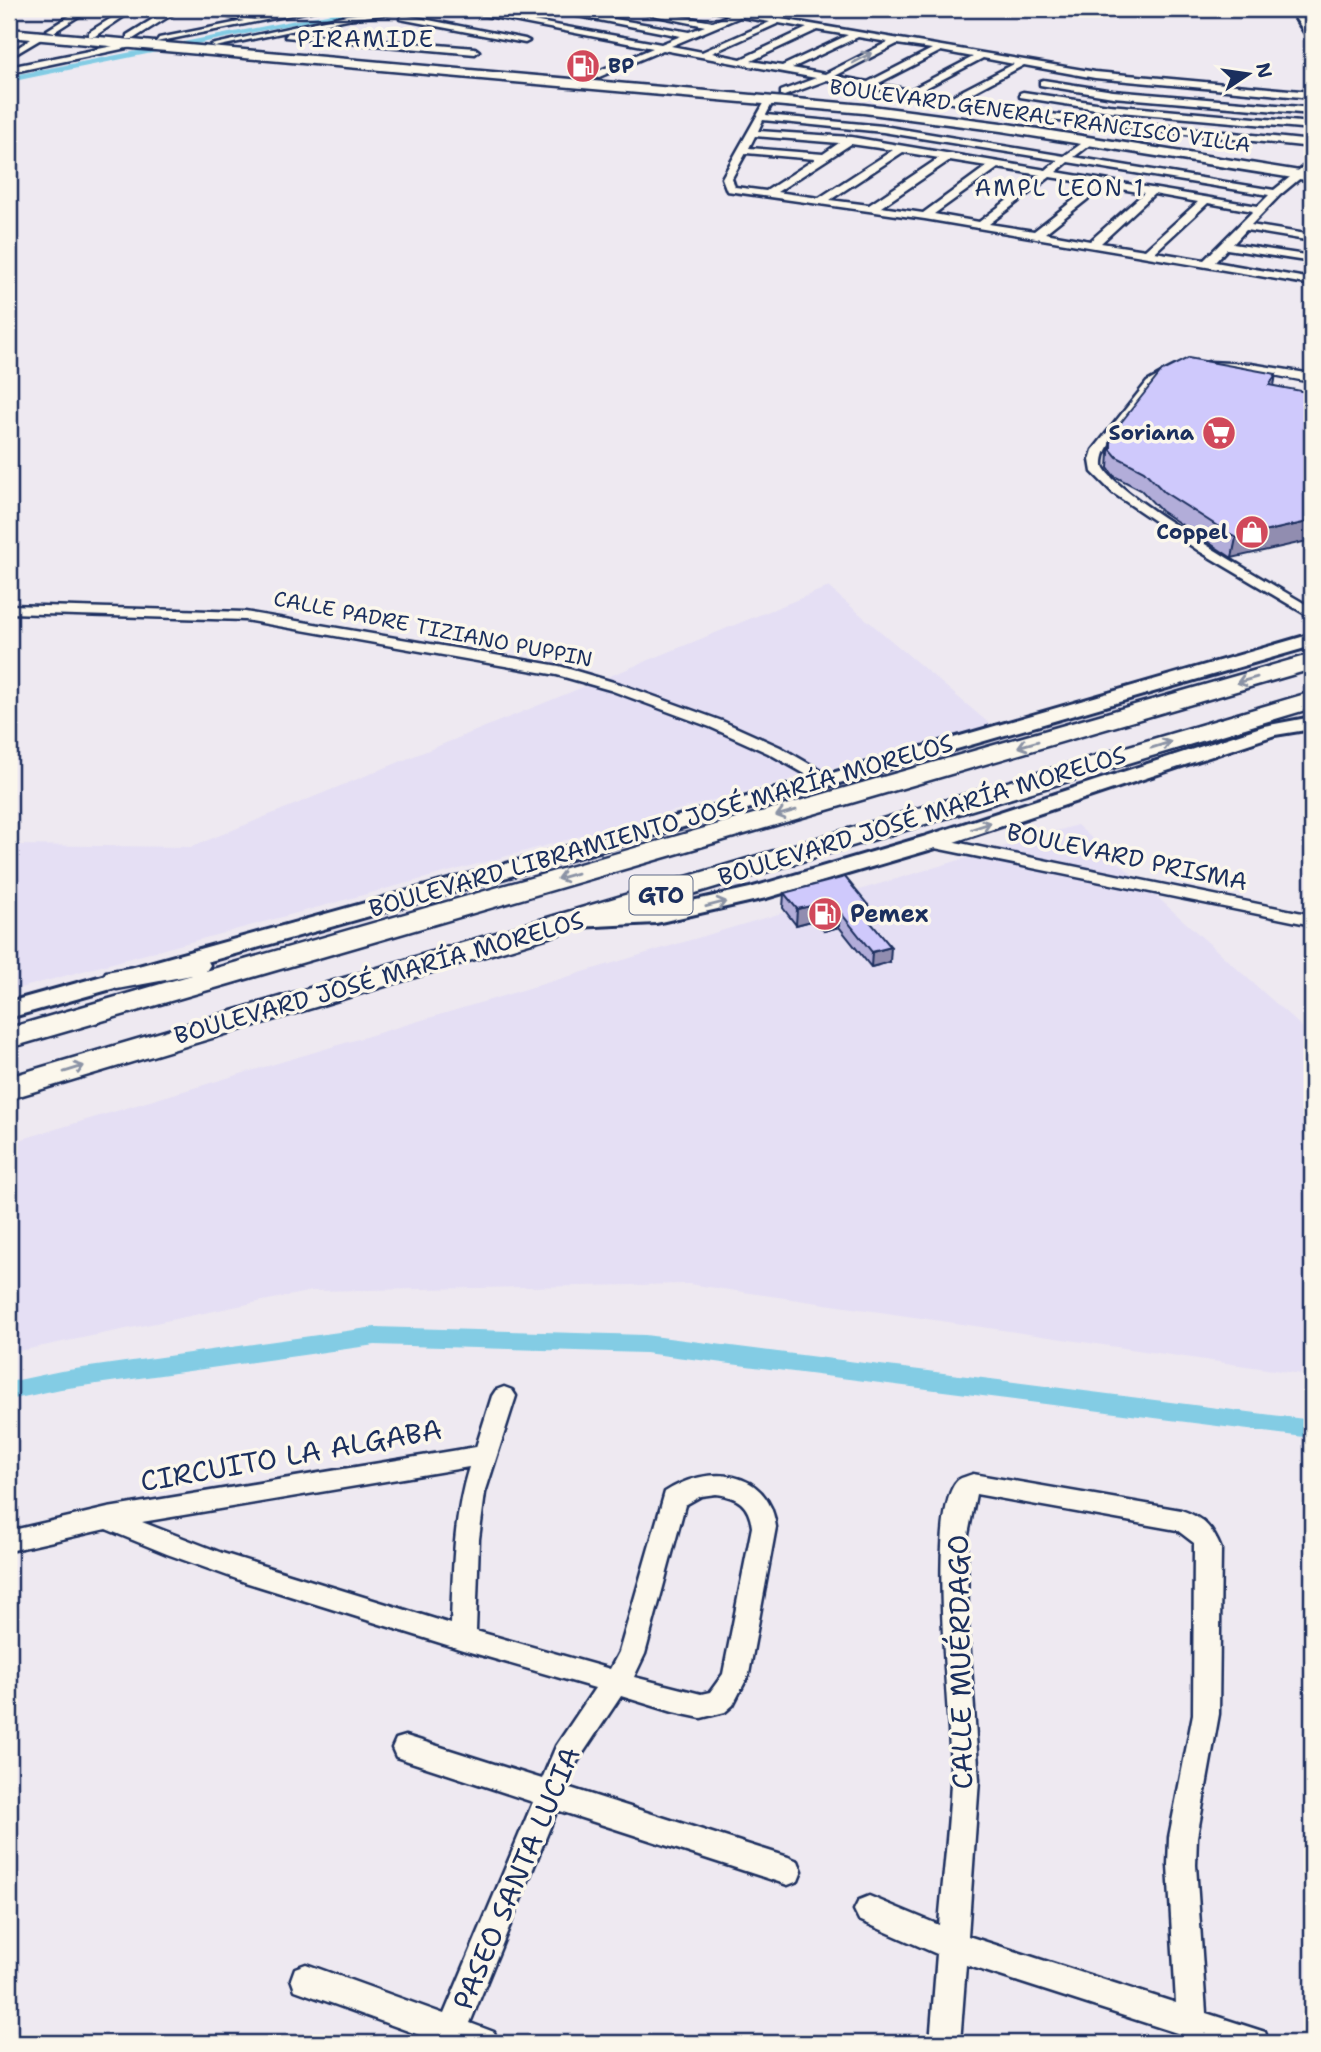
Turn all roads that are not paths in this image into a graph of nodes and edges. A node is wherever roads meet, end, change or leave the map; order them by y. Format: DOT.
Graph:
graph roads {
  1 [pos="86,9"];
  2 [pos="131,9"];
  3 [pos="167,9"];
  4 [pos="175,9"];
  5 [pos="277,9"];
  6 [pos="316,9"];
  7 [pos="426,9"];
  8 [pos="455,9"];
  9 [pos="546,9"];
  10 [pos="628,9"];
  11 [pos="710,9"];
  12 [pos="1294,9"];
  13 [pos="216,10"];
  14 [pos="375,10"];
  15 [pos="295,13"];
  16 [pos="740,14"];
  17 [pos="254,20"];
  18 [pos="420,20"];
  19 [pos="779,20"];
  20 [pos="369,22"];
  21 [pos="714,25"];
  22 [pos="9,27"];
  23 [pos="816,27"];
  24 [pos="363,31"];
  25 [pos="9,33"];
  26 [pos="46,33"];
  27 [pos="266,33"];
  28 [pos="92,34"];
  29 [pos="858,34"];
  30 [pos="1312,35"];
  31 [pos="690,36"];
  32 [pos="449,38"];
  33 [pos="509,38"];
  34 [pos="131,41"];
  35 [pos="525,41"];
  36 [pos="896,41"];
  37 [pos="180,42"];
  38 [pos="407,44"];
  39 [pos="215,45"];
  40 [pos="429,46"];
  41 [pos="483,48"];
  42 [pos="661,48"];
  43 [pos="941,48"];
  44 [pos="65,50"];
  45 [pos="351,52"];
  46 [pos="701,54"];
  47 [pos="9,56"];
  48 [pos="981,56"];
  49 [pos="465,58"];
  50 [pos="44,62"];
  51 [pos="741,62"];
  52 [pos="1022,63"];
  53 [pos="783,69"];
  54 [pos="9,70"];
  55 [pos="1067,70"];
  56 [pos="592,77"];
  57 [pos="826,77"];
  58 [pos="1043,83"];
  59 [pos="868,85"];
  60 [pos="1260,90"];
  61 [pos="786,91"];
  62 [pos="910,93"];
  63 [pos="1023,95"];
  64 [pos="1312,95"];
  65 [pos="770,100"];
  66 [pos="951,100"];
  67 [pos="1255,107"];
  68 [pos="998,109"];
  69 [pos="1312,111"];
  70 [pos="893,112"];
  71 [pos="984,116"];
  72 [pos="759,117"];
  73 [pos="1251,121"];
  74 [pos="1312,126"];
  75 [pos="870,127"];
  76 [pos="751,133"];
  77 [pos="1245,138"];
  78 [pos="850,141"];
  79 [pos="1088,142"];
  80 [pos="1312,144"];
  81 [pos="901,149"];
  82 [pos="744,150"];
  83 [pos="825,157"];
  84 [pos="947,157"];
  85 [pos="1066,159"];
  86 [pos="995,165"];
  87 [pos="1308,172"];
  88 [pos="1046,174"];
  89 [pos="1101,183"];
  90 [pos="1152,191"];
  91 [pos="1276,193"];
  92 [pos="768,194"];
  93 [pos="1206,200"];
  94 [pos="820,202"];
  95 [pos="872,208"];
  96 [pos="1260,209"];
  97 [pos="925,216"];
  98 [pos="980,226"];
  99 [pos="1244,227"];
  100 [pos="1036,235"];
  101 [pos="1312,238"];
  102 [pos="1092,245"];
  103 [pos="1226,246"];
  104 [pos="1148,253"];
  105 [pos="1312,259"];
  106 [pos="1207,264"];
  107 [pos="1312,282"];
  108 [pos="1312,378"];
  109 [pos="9,609"];
  110 [pos="1312,614"];
  111 [pos="1312,640"];
  112 [pos="1312,661"];
  113 [pos="1312,700"];
  114 [pos="1312,717"];
  115 [pos="1312,723"];
  116 [pos="1271,730"];
  117 [pos="829,780"];
  118 [pos="931,842"];
  119 [pos="517,891"];
  120 [pos="576,920"];
  121 [pos="1312,920"];
  122 [pos="117,979"];
  123 [pos="9,1010"];
  124 [pos="9,1038"];
  125 [pos="9,1088"];
  126 [pos="504,1396"];
  127 [pos="484,1455"];
  128 [pos="108,1518"];
  129 [pos="9,1541"];
  130 [pos="463,1639"];
  131 [pos="617,1682"];
  132 [pos="406,1748"];
  133 [pos="548,1794"];
  134 [pos="788,1871"];
  135 [pos="869,1910"];
  136 [pos="953,1946"];
  137 [pos="306,1979"];
  138 [pos="1192,2023"];
  139 [pos="448,2037"];
  140 [pos="483,2043"];
  141 [pos="945,2043"];
  142 [pos="1254,2043"];
  1 -- 26 [label="street"];
  2 -- 28 [label="street"];
  3 -- 4 [label="street"];
  4 -- 13 [label="street"];
  4 -- 34 [label="street"];
  5 -- 15 [label="street"];
  6 -- 15 [label="street"];
  7 -- 14 [label="street"];
  8 -- 42 [label="street"];
  9 -- 31 [label="street"];
  10 -- 21 [label="street"];
  11 -- 16 [label="street"];
  12 -- 30 [label="street"];
  13 -- 17 [label="street"];
  13 -- 37 [label="street"];
  14 -- 18 [label="street"];
  14 -- 20 [label="street"];
  14 -- 27 [label="street"];
  15 -- 17 [label="street"];
  16 -- 19 [label="street"];
  16 -- 21 [label="street"];
  17 -- 37 [label="street"];
  18 -- 33 [label="street"];
  18 -- 38 [label="street"];
  19 -- 23 [label="street"];
  19 -- 46 [label="street"];
  21 -- 31 [label="street"];
  22 -- 26 [label="main road, BOULEVARD GENERAL FRANCISCO VILLA"];
  23 -- 29 [label="street"];
  23 -- 51 [label="street"];
  24 -- 45 [label="street"];
  25 -- 26 [label="main road, BOULEVARD GENERAL FRANCISCO VILLA"];
  26 -- 28 [label="main road, BOULEVARD GENERAL FRANCISCO VILLA"];
  26 -- 34 [label="main road, BOULEVARD GENERAL FRANCISCO VILLA"];
  26 -- 47 [label="street"];
  27 -- 39 [label="street"];
  27 -- 45 [label="street"];
  28 -- 34 [label="main road, BOULEVARD GENERAL FRANCISCO VILLA"];
  29 -- 36 [label="street"];
  29 -- 53 [label="street"];
  31 -- 42 [label="street"];
  32 -- 40 [label="street"];
  33 -- 35 [label="street"];
  33 -- 41 [label="street"];
  34 -- 37 [label="main road, BOULEVARD GENERAL FRANCISCO VILLA"];
  34 -- 50 [label="street"];
  36 -- 43 [label="street"];
  57 -- 36 [label="street, one-way"];
  37 -- 39 [label="main road, BOULEVARD GENERAL FRANCISCO VILLA"];
  37 -- 45 [label="main road, BOULEVARD GENERAL FRANCISCO VILLA"];
  38 -- 40 [label="street"];
  38 -- 45 [label="street"];
  39 -- 45 [label="main road, BOULEVARD GENERAL FRANCISCO VILLA"];
  40 -- 41 [label="street"];
  41 -- 49 [label="street"];
  42 -- 46 [label="street"];
  42 -- 56 [label="street"];
  43 -- 48 [label="street"];
  43 -- 59 [label="street"];
  44 -- 50 [label="street"];
  45 -- 56 [label="main road, BOULEVARD GENERAL FRANCISCO VILLA"];
  45 -- 65 [label="main road, BOULEVARD GENERAL FRANCISCO VILLA"];
  46 -- 51 [label="street"];
  48 -- 52 [label="street"];
  48 -- 62 [label="street"];
  50 -- 54 [label="street"];
  51 -- 53 [label="street"];
  52 -- 55 [label="street"];
  52 -- 66 [label="street"];
  53 -- 57 [label="street"];
  55 -- 58 [label="street"];
  55 -- 60 [label="street"];
  56 -- 61 [label="main road, BOULEVARD GENERAL FRANCISCO VILLA"];
  57 -- 59 [label="street"];
  57 -- 61 [label="street"];
  58 -- 63 [label="street"];
  58 -- 67 [label="street"];
  59 -- 62 [label="street"];
  60 -- 64 [label="street"];
  60 -- 67 [label="street"];
  61 -- 71 [label="main road, BOULEVARD GENERAL FRANCISCO VILLA"];
  62 -- 66 [label="street"];
  63 -- 68 [label="street"];
  63 -- 73 [label="street"];
  65 -- 70 [label="main road, BOULEVARD GENERAL FRANCISCO VILLA"];
  65 -- 72 [label="street"];
  66 -- 68 [label="street"];
  67 -- 69 [label="street"];
  67 -- 73 [label="street"];
  68 -- 71 [label="street"];
  68 -- 77 [label="street"];
  70 -- 75 [label="street"];
  70 -- 79 [label="main road, BOULEVARD GENERAL FRANCISCO VILLA"];
  71 -- 87 [label="main road, BOULEVARD GENERAL FRANCISCO VILLA"];
  72 -- 75 [label="street"];
  72 -- 76 [label="street"];
  73 -- 74 [label="street"];
  73 -- 77 [label="street"];
  75 -- 78 [label="street"];
  75 -- 85 [label="street"];
  76 -- 78 [label="street"];
  76 -- 82 [label="street"];
  77 -- 80 [label="street"];
  78 -- 81 [label="street"];
  78 -- 83 [label="street"];
  79 -- 85 [label="street"];
  79 -- 87 [label="main road, BOULEVARD GENERAL FRANCISCO VILLA"];
  81 -- 84 [label="street"];
  81 -- 94 [label="street"];
  82 -- 83 [label="street"];
  82 -- 92 [label="street"];
  83 -- 92 [label="street"];
  84 -- 86 [label="street"];
  84 -- 95 [label="street"];
  85 -- 88 [label="street"];
  85 -- 91 [label="street"];
  86 -- 88 [label="street"];
  86 -- 97 [label="street"];
  87 -- 91 [label="street"];
  88 -- 89 [label="street"];
  88 -- 98 [label="street"];
  89 -- 90 [label="street"];
  89 -- 100 [label="street"];
  90 -- 93 [label="street"];
  90 -- 102 [label="street"];
  91 -- 96 [label="street"];
  92 -- 94 [label="street"];
  93 -- 96 [label="street"];
  93 -- 104 [label="street"];
  94 -- 95 [label="street"];
  95 -- 97 [label="street"];
  96 -- 99 [label="street"];
  97 -- 98 [label="street"];
  98 -- 100 [label="street"];
  99 -- 101 [label="street"];
  99 -- 103 [label="street"];
  100 -- 102 [label="street"];
  102 -- 104 [label="street"];
  103 -- 105 [label="street"];
  103 -- 106 [label="street"];
  104 -- 106 [label="street"];
  106 -- 107 [label="street"];
  108 -- 110 [label="street"];
  109 -- 117 [label="street, CALLE PADRE TIZIANO PUPPIN"];
  111 -- 117 [label="street, BOULEVARD LIBRAMIENTO JOSÉ MARÍA MORELOS"];
  112 -- 119 [label="main road, BOULEVARD JOSÉ MARÍA MORELOS / GTO, one-way"];
  120 -- 113 [label="main road, BOULEVARD JOSÉ MARÍA MORELOS / GTO, one-way"];
  114 -- 116 [label="street"];
  115 -- 116 [label="street"];
  118 -- 116 [label="street, one-way"];
  117 -- 122 [label="street, BOULEVARD LIBRAMIENTO JOSÉ MARÍA MORELOS"];
  120 -- 118 [label="street, one-way"];
  118 -- 121 [label="street, BOULEVARD PRISMA"];
  119 -- 122 [label="main road"];
  119 -- 124 [label="main road, BOULEVARD JOSÉ MARÍA MORELOS / GTO"];
  125 -- 120 [label="main road, BOULEVARD JOSÉ MARÍA MORELOS / GTO, one-way"];
  122 -- 123 [label="street, BOULEVARD LIBRAMIENTO JOSÉ MARÍA MORELOS"];
  126 -- 127 [label="street"];
  127 -- 128 [label="street, CIRCUITO LA ALGABA"];
  127 -- 130 [label="street"];
  128 -- 129 [label="street, CIRCUITO LA ALGABA"];
  128 -- 130 [label="street, CIRCUITO LA ALGABA"];
  130 -- 131 [label="street, CIRCUITO LA ALGABA"];
  131 -- 131 [label="street, PASEO SANTA LUCIA"];
  131 -- 133 [label="street, PASEO SANTA LUCIA"];
  132 -- 133 [label="street"];
  133 -- 134 [label="street"];
  133 -- 139 [label="street, PASEO SANTA LUCIA"];
  135 -- 136 [label="street"];
  136 -- 138 [label="street"];
  136 -- 138 [label="street, CALLE MUÉRDAGO"];
  136 -- 141 [label="street"];
  137 -- 139 [label="street"];
  138 -- 142 [label="street"];
  139 -- 140 [label="street"];
}
